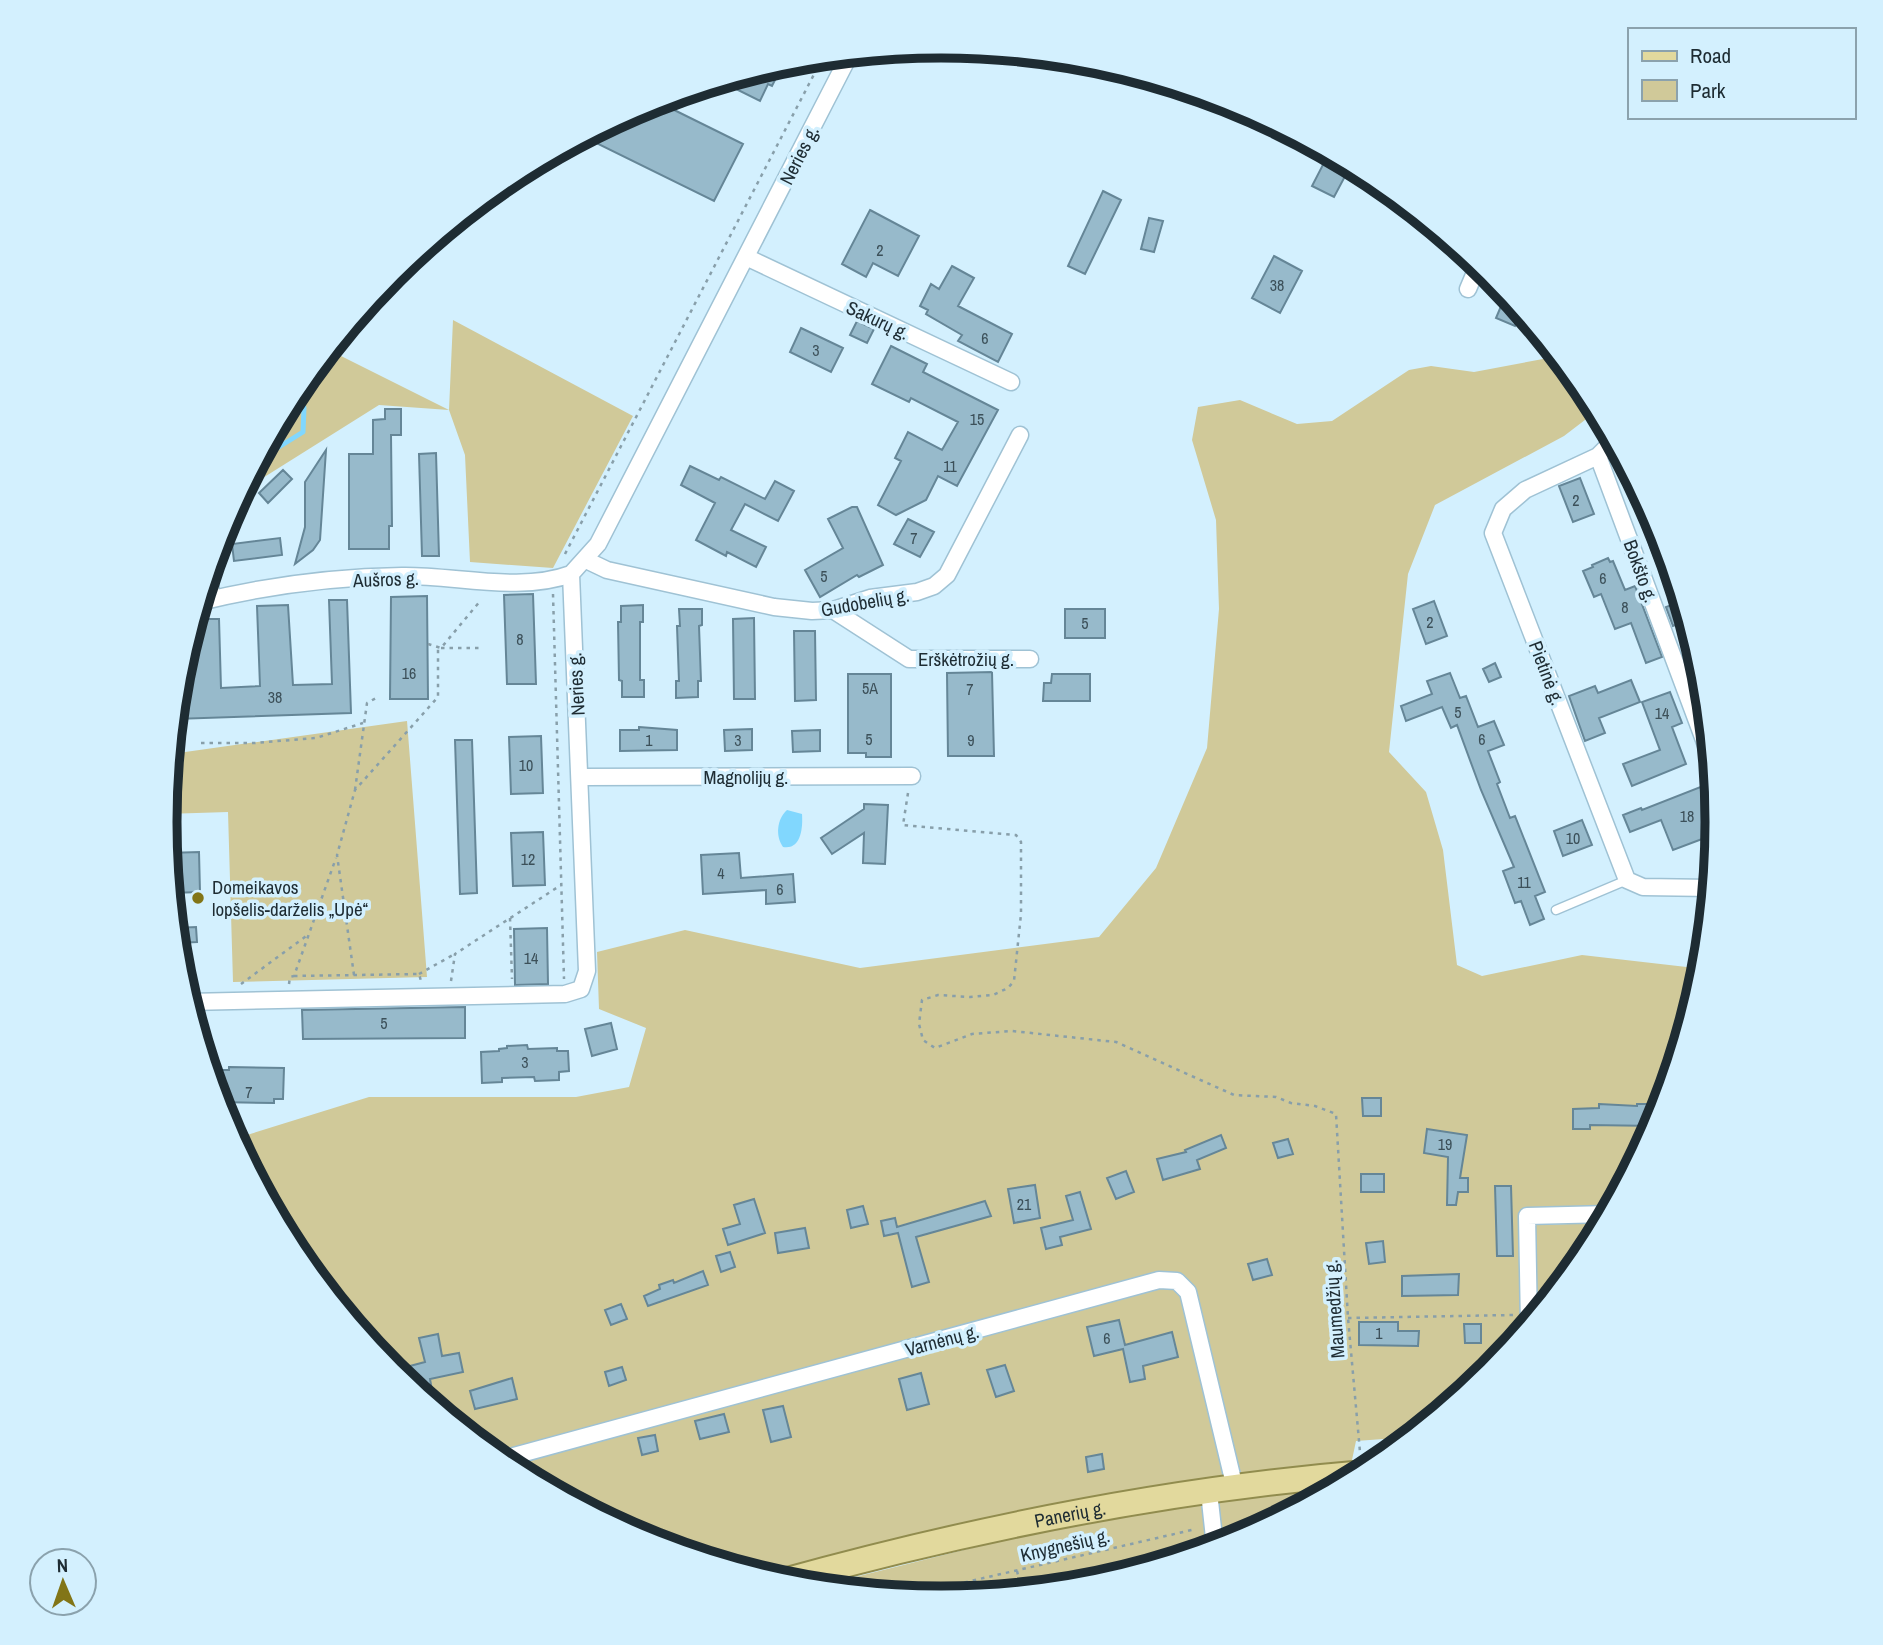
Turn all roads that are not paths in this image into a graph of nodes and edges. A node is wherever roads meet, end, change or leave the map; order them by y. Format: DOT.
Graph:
graph roads {
  1 [pos="845,64"];
  2 [pos="746,257"];
  3 [pos="1474,275"];
  4 [pos="1468,289"];
  5 [pos="1010,383"];
  6 [pos="1020,435"];
  7 [pos="1607,447"];
  8 [pos="1598,456"];
  9 [pos="586,560"];
  10 [pos="571,574"];
  11 [pos="210,600"];
  12 [pos="833,610"];
  13 [pos="1030,660"];
  14 [pos="1701,732"];
  15 [pos="912,776"];
  16 [pos="581,778"];
  17 [pos="1627,880"];
  18 [pos="1703,888"];
  19 [pos="1556,910"];
  20 [pos="198,1002"];
  21 [pos="1598,1214"];
  22 [pos="1529,1311"];
  23 [pos="514,1456"];
  24 [pos="1338,1476"];
  25 [pos="1235,1488"];
  26 [pos="1209,1492"];
  27 [pos="1214,1536"];
  28 [pos="803,1575"];
  1 -- 2 [label="street, Neries g."];
  2 -- 5 [label="street, Sakurų g."];
  2 -- 9 [label="street, Neries g."];
  3 -- 4 [label="street"];
  6 -- 12 [label="street, Gudobelių g."];
  7 -- 8 [label="street, Pietinė g."];
  8 -- 14 [label="street, Bokšto g."];
  8 -- 17 [label="street, Pietinė g."];
  9 -- 10 [label="street, Neries g."];
  9 -- 12 [label="street, Gudobelių g."];
  10 -- 11 [label="street, Aušros g."];
  10 -- 16 [label="street, Neries g."];
  12 -- 13 [label="street, Erškėtrožių g."];
  15 -- 16 [label="street, Magnolijų g."];
  16 -- 20 [label="street, Neries g."];
  17 -- 18 [label="street"];
  17 -- 19 [label="lane"];
  21 -- 22 [label="street"];
  23 -- 25 [label="street, Varnėnų g."];
  24 -- 25 [label="main road, Panerių g."];
  25 -- 26 [label="main road, Panerių g."];
  26 -- 27 [label="street"];
  26 -- 28 [label="main road, Panerių g."];
}
